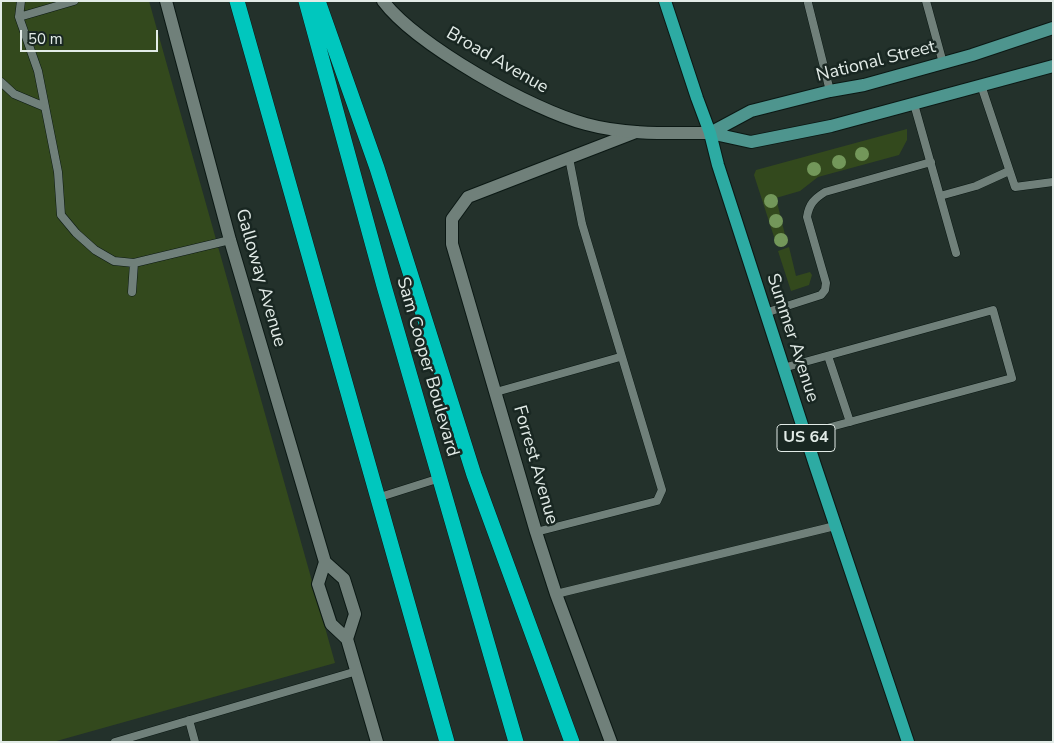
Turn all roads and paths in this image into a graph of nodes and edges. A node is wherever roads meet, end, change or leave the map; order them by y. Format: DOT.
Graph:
graph roads {
  1 [pos="21,1"];
  2 [pos="74,1"];
  3 [pos="166,1"];
  4 [pos="237,1"];
  5 [pos="306,1"];
  6 [pos="318,1"];
  7 [pos="383,1"];
  8 [pos="665,1"];
  9 [pos="926,1"];
  10 [pos="808,2"];
  11 [pos="19,17"];
  12 [pos="1053,28"];
  13 [pos="943,63"];
  14 [pos="1053,66"];
  15 [pos="1,82"];
  16 [pos="981,85"];
  17 [pos="830,91"];
  18 [pos="914,104"];
  19 [pos="45,107"];
  20 [pos="636,132"];
  21 [pos="710,133"];
  22 [pos="569,158"];
  23 [pos="931,162"];
  24 [pos="1009,171"];
  25 [pos="1053,182"];
  26 [pos="940,196"];
  27 [pos="468,197"];
  28 [pos="230,240"];
  29 [pos="956,253"];
  30 [pos="134,263"];
  31 [pos="132,292"];
  32 [pos="765,313"];
  33 [pos="828,356"];
  34 [pos="620,357"];
  35 [pos="783,368"];
  36 [pos="496,392"];
  37 [pos="850,422"];
  38 [pos="804,434"];
  39 [pos="440,478"];
  40 [pos="377,498"];
  41 [pos="835,526"];
  42 [pos="536,532"];
  43 [pos="325,562"];
  44 [pos="556,594"];
  45 [pos="347,639"];
  46 [pos="356,671"];
  47 [pos="188,720"];
  48 [pos="146,733"];
  49 [pos="115,742"];
  50 [pos="149,742"];
  51 [pos="195,742"];
  52 [pos="377,742"];
  53 [pos="447,742"];
  54 [pos="516,742"];
  55 [pos="572,742"];
  56 [pos="611,742"];
  57 [pos="908,742"];
  1 -- 11 [label="lane"];
  2 -- 11 [label="lane"];
  3 -- 28 [label="street, Galloway Avenue"];
  4 -- 40 [label="highway"];
  5 -- 39 [label="highway, Sam Cooper Boulevard"];
  6 -- 55 [label="highway"];
  7 -- 20 [label="street, Broad Avenue"];
  8 -- 21 [label="main road, Summer Avenue / US 64"];
  9 -- 13 [label="lane"];
  10 -- 17 [label="lane"];
  11 -- 19 [label="lane"];
  12 -- 13 [label="main road, National Street"];
  13 -- 17 [label="main road, National Street"];
  14 -- 16 [label="main road, National Street"];
  15 -- 19 [label="lane"];
  16 -- 18 [label="main road, National Street"];
  16 -- 24 [label="lane"];
  17 -- 21 [label="main road, National Street"];
  18 -- 21 [label="main road, National Street"];
  18 -- 23 [label="lane"];
  19 -- 30 [label="lane"];
  20 -- 21 [label="street, National Street"];
  20 -- 22 [label="street, National Street"];
  21 -- 32 [label="main road, Summer Avenue / US 64"];
  22 -- 27 [label="street, National Street"];
  22 -- 34 [label="lane"];
  23 -- 26 [label="lane"];
  23 -- 32 [label="lane"];
  24 -- 25 [label="lane"];
  24 -- 26 [label="lane"];
  26 -- 29 [label="lane"];
  27 -- 36 [label="street, Forrest Avenue"];
  28 -- 30 [label="lane"];
  28 -- 43 [label="street, Galloway Avenue"];
  30 -- 31 [label="lane"];
  32 -- 35 [label="main road, Summer Avenue / US 64"];
  33 -- 35 [label="lane"];
  33 -- 37 [label="lane"];
  33 -- 37 [label="lane"];
  34 -- 36 [label="lane"];
  34 -- 42 [label="lane"];
  35 -- 38 [label="main road, Summer Avenue / US 64"];
  36 -- 42 [label="street, Forrest Avenue"];
  37 -- 38 [label="lane"];
  38 -- 41 [label="main road, Summer Avenue / US 64"];
  39 -- 40 [label="lane"];
  39 -- 54 [label="highway, Sam Cooper Boulevard"];
  40 -- 53 [label="highway"];
  41 -- 44 [label="lane"];
  41 -- 57 [label="main road, Summer Avenue / US 64"];
  42 -- 44 [label="street, Forrest Avenue"];
  43 -- 45 [label="street"];
  43 -- 45 [label="street"];
  44 -- 56 [label="street, Forrest Avenue"];
  45 -- 46 [label="street"];
  46 -- 47 [label="lane"];
  46 -- 52 [label="street"];
  47 -- 48 [label="lane"];
  47 -- 51 [label="lane"];
  48 -- 49 [label="lane"];
  48 -- 50 [label="lane"];
}
